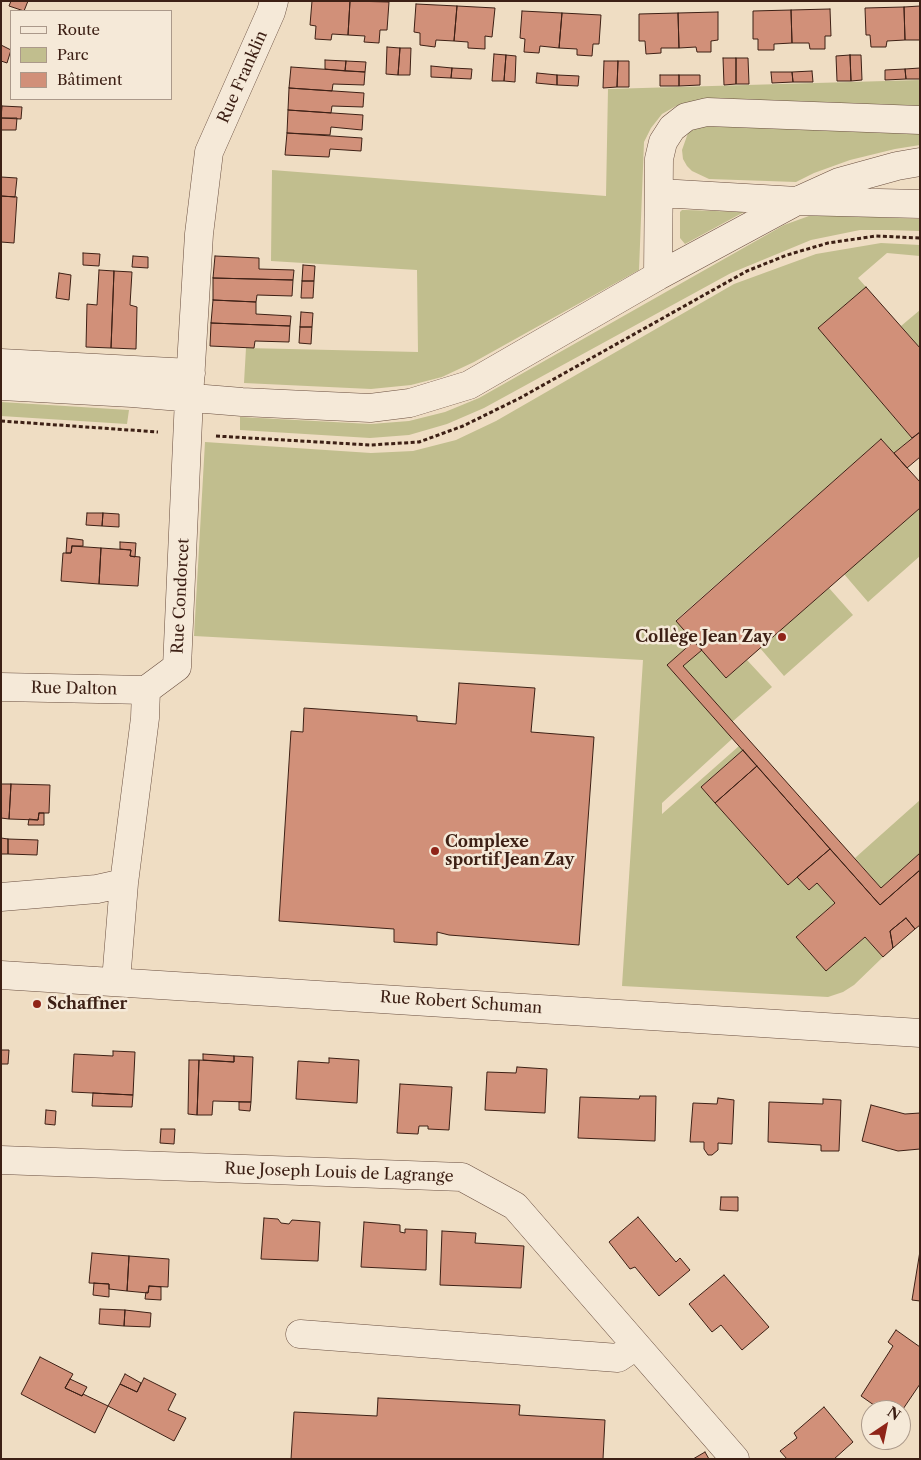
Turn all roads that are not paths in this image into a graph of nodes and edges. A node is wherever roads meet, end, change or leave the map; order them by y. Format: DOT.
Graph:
graph roads {
  1 [pos="274,1"];
  2 [pos="920,120"];
  3 [pos="209,152"];
  4 [pos="920,162"];
  5 [pos="660,193"];
  6 [pos="797,201"];
  7 [pos="920,204"];
  8 [pos="658,276"];
  9 [pos="1,363"];
  10 [pos="1,386"];
  11 [pos="190,386"];
  12 [pos="1,687"];
  13 [pos="146,690"];
  14 [pos="124,883"];
  15 [pos="1,898"];
  16 [pos="1,975"];
  17 [pos="116,981"];
  18 [pos="920,1033"];
  19 [pos="1,1160"];
  20 [pos="300,1334"];
  21 [pos="636,1346"];
  22 [pos="735,1459"];
  1 -- 3 [label="street, Rue Franklin"];
  2 -- 5 [label="street"];
  3 -- 11 [label="street, Rue Condorcet"];
  4 -- 6 [label="street"];
  5 -- 6 [label="street"];
  5 -- 8 [label="street"];
  6 -- 7 [label="street"];
  6 -- 8 [label="street"];
  8 -- 11 [label="street"];
  9 -- 11 [label="street"];
  10 -- 11 [label="street"];
  11 -- 13 [label="street, Rue Condorcet"];
  12 -- 13 [label="street, Rue Dalton"];
  13 -- 14 [label="street"];
  14 -- 15 [label="street"];
  14 -- 17 [label="street"];
  16 -- 17 [label="street, Rue Robert Schuman"];
  17 -- 18 [label="street, Rue Robert Schuman"];
  19 -- 21 [label="street, Rue Joseph Louis de Lagrange"];
  20 -- 21 [label="street"];
  21 -- 22 [label="street, Rue Joseph Louis de Lagrange"];
}
